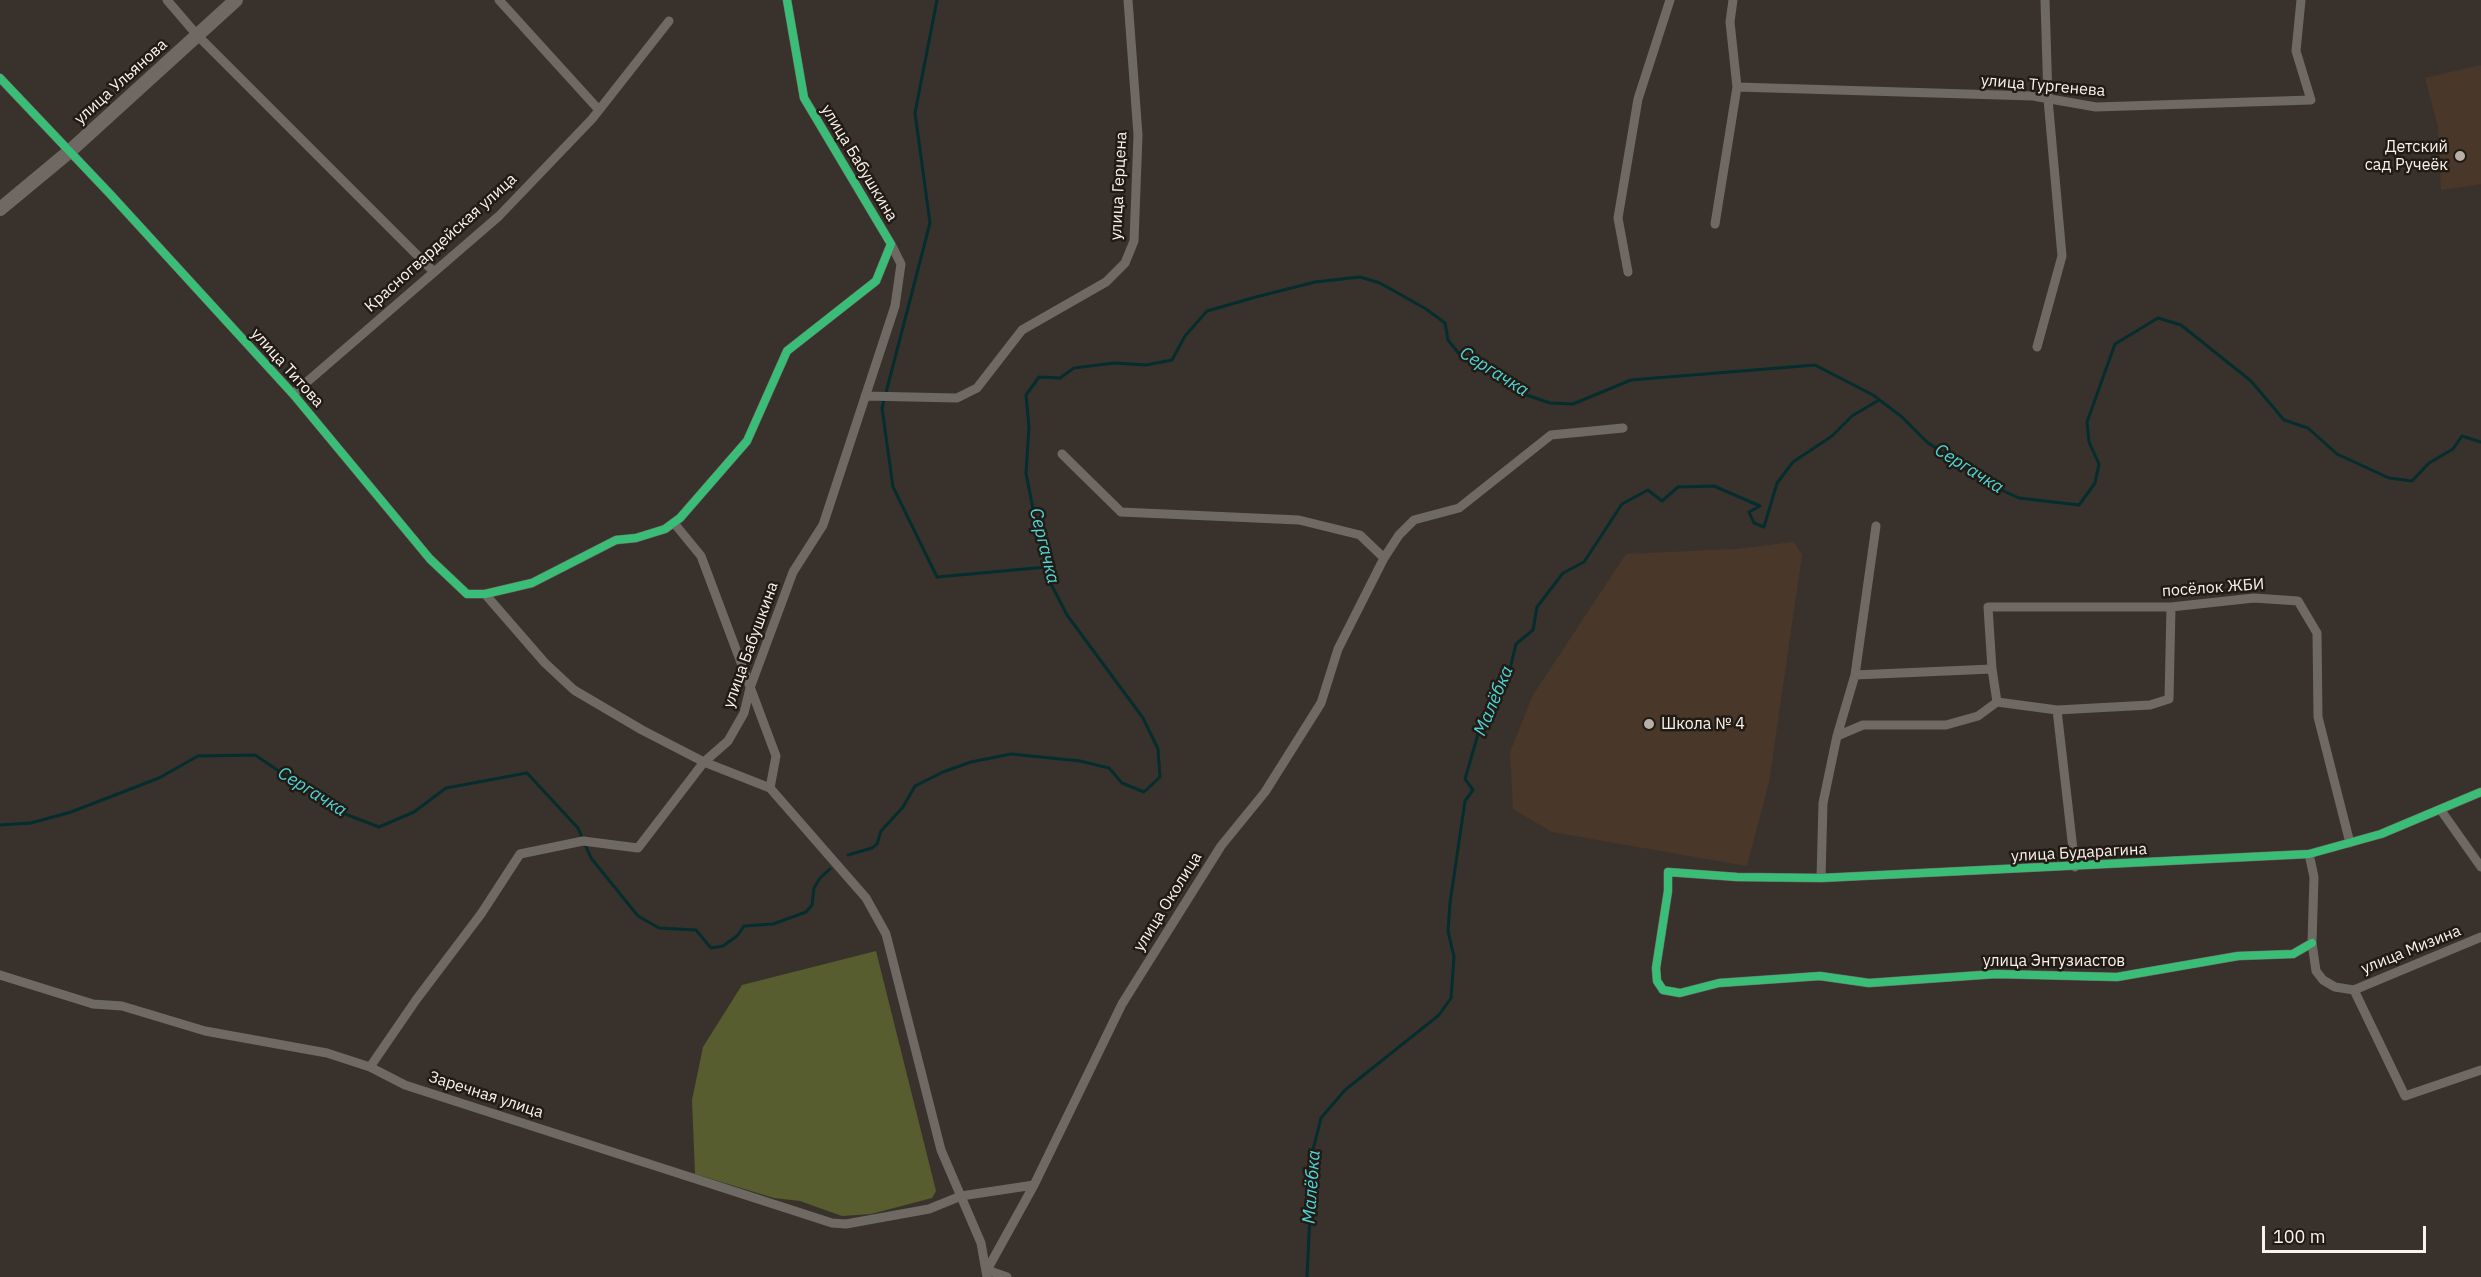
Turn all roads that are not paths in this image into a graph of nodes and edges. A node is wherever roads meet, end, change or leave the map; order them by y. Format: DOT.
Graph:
graph roads {
  1 [pos="167,0"];
  2 [pos="236,0"];
  3 [pos="499,0"];
  4 [pos="787,0"];
  5 [pos="1128,0"];
  6 [pos="1670,0"];
  7 [pos="1733,0"];
  8 [pos="2045,0"];
  9 [pos="2301,0"];
  10 [pos="669,21"];
  11 [pos="197,35"];
  12 [pos="0,78"];
  13 [pos="1737,87"];
  14 [pos="2048,99"];
  15 [pos="599,110"];
  16 [pos="70,151"];
  17 [pos="0,209"];
  18 [pos="1715,224"];
  19 [pos="891,244"];
  20 [pos="434,272"];
  21 [pos="1628,272"];
  22 [pos="2037,347"];
  23 [pos="293,394"];
  24 [pos="865,396"];
  25 [pos="1623,428"];
  26 [pos="1062,454"];
  27 [pos="674,523"];
  28 [pos="1876,526"];
  29 [pos="1384,558"];
  30 [pos="485,594"];
  31 [pos="2171,607"];
  32 [pos="1992,669"];
  33 [pos="1855,675"];
  34 [pos="750,688"];
  35 [pos="1997,702"];
  36 [pos="2057,710"];
  37 [pos="1837,736"];
  38 [pos="704,762"];
  39 [pos="770,788"];
  40 [pos="2481,792"];
  41 [pos="2440,809"];
  42 [pos="2350,843"];
  43 [pos="2309,854"];
  44 [pos="2075,867"];
  45 [pos="2481,867"];
  46 [pos="1668,872"];
  47 [pos="1821,878"];
  48 [pos="2481,938"];
  49 [pos="2312,943"];
  50 [pos="0,975"];
  51 [pos="2354,990"];
  52 [pos="370,1067"];
  53 [pos="2481,1071"];
  54 [pos="1034,1185"];
  55 [pos="961,1196"];
  56 [pos="987,1274"];
  57 [pos="1007,1277"];
  1 -- 11 [label="street"];
  2 -- 11 [label="main road, улица Ульянова"];
  3 -- 15 [label="street"];
  4 -- 19 [label="street, улица Бабушкина"];
  5 -- 24 [label="street, улица Герцена"];
  6 -- 21 [label="street"];
  7 -- 13 [label="street"];
  8 -- 14 [label="street"];
  9 -- 14 [label="street, улица Тургенева"];
  10 -- 15 [label="street, Красногвардейская улица"];
  11 -- 16 [label="main road, улица Ульянова"];
  11 -- 20 [label="street"];
  12 -- 16 [label="street, улица Титова"];
  13 -- 14 [label="street, улица Тургенева"];
  13 -- 18 [label="street"];
  14 -- 22 [label="street"];
  15 -- 20 [label="street, Красногвардейская улица"];
  16 -- 17 [label="main road, улица Ульянова"];
  16 -- 23 [label="street, улица Титова"];
  19 -- 24 [label="street"];
  19 -- 27 [label="street, улица Бабушкина"];
  20 -- 23 [label="street, Красногвардейская улица"];
  23 -- 30 [label="street, улица Титова"];
  24 -- 34 [label="street, улица Бабушкина"];
  25 -- 29 [label="street, улица Околица"];
  26 -- 29 [label="street"];
  27 -- 30 [label="street, улица Бабушкина"];
  27 -- 34 [label="street"];
  28 -- 33 [label="street"];
  29 -- 54 [label="street, улица Околица"];
  30 -- 38 [label="street"];
  31 -- 32 [label="street, посёлок ЖБИ"];
  31 -- 36 [label="street"];
  31 -- 42 [label="street, посёлок ЖБИ"];
  32 -- 33 [label="street"];
  32 -- 35 [label="street"];
  33 -- 37 [label="street"];
  34 -- 38 [label="street, улица Бабушкина"];
  34 -- 39 [label="street"];
  35 -- 36 [label="street"];
  35 -- 37 [label="street"];
  36 -- 44 [label="street, улица Бударагина"];
  37 -- 47 [label="street"];
  38 -- 39 [label="street"];
  38 -- 52 [label="street, улица Бабушкина"];
  39 -- 55 [label="street"];
  40 -- 41 [label="street, улица Бударагина"];
  41 -- 42 [label="street, улица Бударагина"];
  41 -- 45 [label="street"];
  42 -- 43 [label="street, улица Бударагина"];
  43 -- 44 [label="street, улица Бударагина"];
  43 -- 49 [label="street"];
  44 -- 47 [label="street, улица Бударагина"];
  46 -- 47 [label="street, улица Бударагина"];
  46 -- 49 [label="street, улица Энтузиастов"];
  48 -- 51 [label="street, улица Мизина"];
  49 -- 51 [label="street, улица Мизина"];
  50 -- 52 [label="street, Заречная улица"];
  51 -- 53 [label="street"];
  52 -- 55 [label="street, Заречная улица"];
  54 -- 55 [label="street, Заречная улица"];
  54 -- 56 [label="street, улица Околица"];
  55 -- 56 [label="street"];
  56 -- 57 [label="street"];
}
